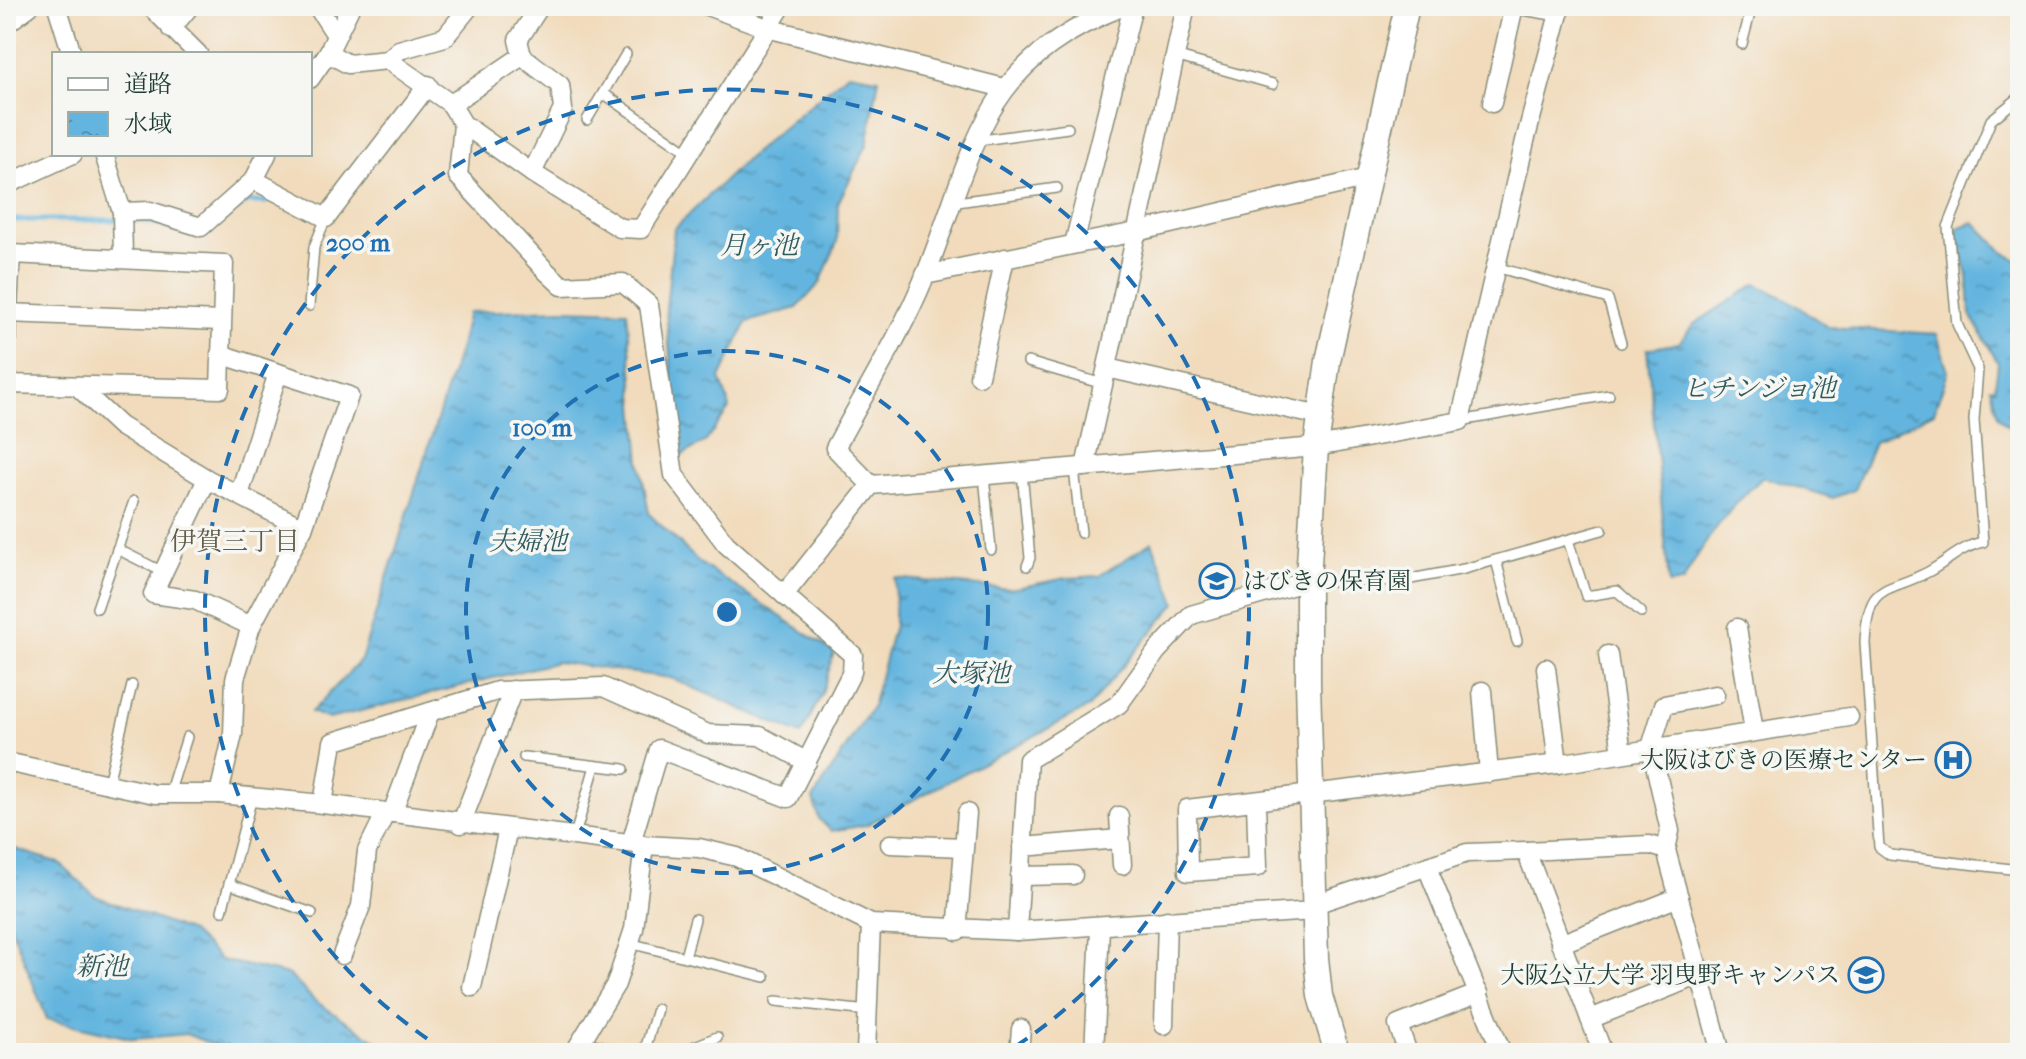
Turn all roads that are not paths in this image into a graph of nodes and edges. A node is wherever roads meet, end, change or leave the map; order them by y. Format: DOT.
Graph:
graph roads {
  1 [pos="30,6"];
  2 [pos="57,6"];
  3 [pos="150,6"];
  4 [pos="190,6"];
  5 [pos="317,6"];
  6 [pos="351,6"];
  7 [pos="470,6"];
  8 [pos="540,6"];
  9 [pos="707,6"];
  10 [pos="782,6"];
  11 [pos="1124,6"];
  12 [pos="1133,6"];
  13 [pos="1186,6"];
  14 [pos="1407,6"];
  15 [pos="1514,6"];
  16 [pos="1525,6"];
  17 [pos="1752,6"];
  18 [pos="1560,9"];
  19 [pos="6,24"];
  20 [pos="767,28"];
  21 [pos="171,29"];
  22 [pos="336,35"];
  23 [pos="1742,44"];
  24 [pos="71,52"];
  25 [pos="196,52"];
  26 [pos="328,53"];
  27 [pos="626,54"];
  28 [pos="522,56"];
  29 [pos="1175,56"];
  30 [pos="388,60"];
  31 [pos="312,76"];
  32 [pos="1273,84"];
  33 [pos="428,85"];
  34 [pos="1004,88"];
  35 [pos="603,93"];
  36 [pos="2020,97"];
  37 [pos="1492,103"];
  38 [pos="451,104"];
  39 [pos="587,120"];
  40 [pos="463,124"];
  41 [pos="1068,128"];
  42 [pos="972,142"];
  43 [pos="689,153"];
  44 [pos="69,156"];
  45 [pos="105,156"];
  46 [pos="266,156"];
  47 [pos="532,173"];
  48 [pos="1368,178"];
  49 [pos="254,180"];
  50 [pos="6,185"];
  51 [pos="1057,188"];
  52 [pos="950,203"];
  53 [pos="122,212"];
  54 [pos="326,218"];
  55 [pos="1136,232"];
  56 [pos="1074,244"];
  57 [pos="123,257"];
  58 [pos="1005,258"];
  59 [pos="1496,267"];
  60 [pos="925,275"];
  61 [pos="309,306"];
  62 [pos="7,313"];
  63 [pos="221,321"];
  64 [pos="1621,343"];
  65 [pos="6,346"];
  66 [pos="220,354"];
  67 [pos="1028,362"];
  68 [pos="278,373"];
  69 [pos="979,376"];
  70 [pos="1105,376"];
  71 [pos="6,384"];
  72 [pos="77,386"];
  73 [pos="1609,395"];
  74 [pos="1320,416"];
  75 [pos="1460,421"];
  76 [pos="1316,447"];
  77 [pos="1080,468"];
  78 [pos="1022,472"];
  79 [pos="984,475"];
  80 [pos="207,479"];
  81 [pos="871,485"];
  82 [pos="239,495"];
  83 [pos="134,501"];
  84 [pos="303,528"];
  85 [pos="1602,530"];
  86 [pos="1081,533"];
  87 [pos="1568,540"];
  88 [pos="117,549"];
  89 [pos="991,550"];
  90 [pos="1496,560"];
  91 [pos="1027,566"];
  92 [pos="163,572"];
  93 [pos="1308,581"];
  94 [pos="784,595"];
  95 [pos="97,608"];
  96 [pos="1641,612"];
  97 [pos="251,626"];
  98 [pos="1737,628"];
  99 [pos="1517,641"];
  100 [pos="1608,655"];
  101 [pos="1546,668"];
  102 [pos="132,685"];
  103 [pos="513,690"];
  104 [pos="1482,691"];
  105 [pos="1715,695"];
  106 [pos="430,712"];
  107 [pos="1849,717"];
  108 [pos="1754,731"];
  109 [pos="187,737"];
  110 [pos="1651,747"];
  111 [pos="1622,753"];
  112 [pos="524,757"];
  113 [pos="6,762"];
  114 [pos="807,762"];
  115 [pos="1558,764"];
  116 [pos="595,766"];
  117 [pos="624,769"];
  118 [pos="1489,773"];
  119 [pos="108,783"];
  120 [pos="169,794"];
  121 [pos="219,794"];
  122 [pos="1313,795"];
  123 [pos="252,797"];
  124 [pos="1256,802"];
  125 [pos="323,804"];
  126 [pos="389,812"];
  127 [pos="967,813"];
  128 [pos="1119,816"];
  129 [pos="461,824"];
  130 [pos="508,829"];
  131 [pos="575,835"];
  132 [pos="1120,839"];
  133 [pos="637,844"];
  134 [pos="890,844"];
  135 [pos="963,847"];
  136 [pos="1022,847"];
  137 [pos="1666,850"];
  138 [pos="1526,851"];
  139 [pos="1122,865"];
  140 [pos="1427,867"];
  141 [pos="2020,870"];
  142 [pos="1073,875"];
  143 [pos="1020,876"];
  144 [pos="229,884"];
  145 [pos="1679,897"];
  146 [pos="1314,908"];
  147 [pos="222,911"];
  148 [pos="312,913"];
  149 [pos="695,919"];
  150 [pos="1167,920"];
  151 [pos="871,924"];
  152 [pos="1100,928"];
  153 [pos="957,931"];
  154 [pos="1017,931"];
  155 [pos="629,943"];
  156 [pos="1560,944"];
  157 [pos="342,955"];
  158 [pos="685,957"];
  159 [pos="1700,975"];
  160 [pos="765,977"];
  161 [pos="472,987"];
  162 [pos="1479,993"];
  163 [pos="776,1001"];
  164 [pos="657,1009"];
  165 [pos="868,1011"];
  166 [pos="1590,1019"];
  167 [pos="1164,1025"];
  168 [pos="1021,1029"];
  169 [pos="717,1037"];
  170 [pos="578,1047"];
  171 [pos="682,1052"];
  172 [pos="629,1053"];
  173 [pos="644,1053"];
  174 [pos="866,1053"];
  175 [pos="1019,1053"];
  176 [pos="1094,1053"];
  177 [pos="1337,1053"];
  178 [pos="1408,1053"];
  179 [pos="1502,1053"];
  180 [pos="1603,1053"];
  181 [pos="1721,1053"];
  1 -- 19 [label="street"];
  2 -- 24 [label="street"];
  3 -- 21 [label="street"];
  4 -- 21 [label="street"];
  5 -- 22 [label="street"];
  6 -- 22 [label="street"];
  7 -- 30 [label="street"];
  8 -- 28 [label="street"];
  9 -- 20 [label="street"];
  10 -- 20 [label="street"];
  11 -- 34 [label="street"];
  12 -- 56 [label="street"];
  13 -- 29 [label="street"];
  14 -- 48 [label="street"];
  15 -- 37 [label="street"];
  16 -- 18 [label="street"];
  17 -- 23 [label="lane"];
  18 -- 59 [label="street"];
  20 -- 34 [label="street"];
  20 -- 43 [label="street"];
  21 -- 25 [label="street"];
  22 -- 26 [label="street"];
  26 -- 30 [label="street"];
  26 -- 31 [label="street"];
  27 -- 35 [label="lane"];
  28 -- 38 [label="street"];
  28 -- 47 [label="street"];
  29 -- 32 [label="lane"];
  29 -- 55 [label="street"];
  30 -- 33 [label="street"];
  33 -- 38 [label="street"];
  33 -- 54 [label="street"];
  34 -- 42 [label="street"];
  35 -- 39 [label="lane"];
  35 -- 43 [label="lane"];
  36 -- 141 [label="lane"];
  38 -- 40 [label="street"];
  40 -- 47 [label="street"];
  40 -- 94 [label="street"];
  41 -- 42 [label="lane"];
  42 -- 52 [label="street"];
  43 -- 47 [label="street"];
  44 -- 50 [label="street"];
  45 -- 53 [label="street"];
  46 -- 49 [label="street"];
  48 -- 55 [label="street"];
  48 -- 74 [label="street"];
  49 -- 53 [label="street"];
  49 -- 54 [label="street"];
  51 -- 52 [label="lane"];
  52 -- 60 [label="street"];
  53 -- 57 [label="street"];
  54 -- 61 [label="lane"];
  55 -- 56 [label="street"];
  55 -- 70 [label="street"];
  56 -- 58 [label="street"];
  57 -- 62 [label="street"];
  57 -- 63 [label="street"];
  58 -- 60 [label="street"];
  58 -- 69 [label="street"];
  59 -- 64 [label="lane"];
  59 -- 75 [label="street"];
  60 -- 81 [label="street"];
  62 -- 63 [label="street"];
  62 -- 65 [label="street"];
  63 -- 66 [label="street"];
  66 -- 68 [label="street"];
  66 -- 72 [label="street"];
  67 -- 70 [label="lane"];
  68 -- 82 [label="street"];
  68 -- 84 [label="street"];
  70 -- 74 [label="street"];
  70 -- 77 [label="street"];
  71 -- 72 [label="street"];
  72 -- 80 [label="street"];
  73 -- 75 [label="lane"];
  74 -- 76 [label="street"];
  75 -- 76 [label="street"];
  76 -- 77 [label="street"];
  76 -- 93 [label="street"];
  77 -- 78 [label="street"];
  77 -- 86 [label="lane"];
  78 -- 79 [label="street"];
  78 -- 91 [label="lane"];
  79 -- 81 [label="street"];
  79 -- 89 [label="lane"];
  80 -- 82 [label="street"];
  80 -- 92 [label="street"];
  81 -- 94 [label="street"];
  82 -- 84 [label="street"];
  83 -- 88 [label="lane"];
  84 -- 97 [label="street"];
  85 -- 87 [label="lane"];
  87 -- 90 [label="lane"];
  87 -- 96 [label="lane"];
  88 -- 92 [label="lane"];
  88 -- 95 [label="lane"];
  90 -- 93 [label="lane"];
  90 -- 99 [label="lane"];
  92 -- 97 [label="street"];
  93 -- 122 [label="street"];
  93 -- 136 [label="street"];
  94 -- 114 [label="street"];
  97 -- 121 [label="street"];
  98 -- 108 [label="street"];
  100 -- 111 [label="street"];
  101 -- 115 [label="street"];
  102 -- 119 [label="lane"];
  103 -- 106 [label="street"];
  103 -- 114 [label="street"];
  103 -- 129 [label="street"];
  104 -- 118 [label="street"];
  105 -- 110 [label="street"];
  106 -- 125 [label="street"];
  106 -- 126 [label="street"];
  107 -- 108 [label="street"];
  108 -- 110 [label="street"];
  109 -- 120 [label="lane"];
  110 -- 111 [label="street"];
  110 -- 137 [label="street"];
  111 -- 115 [label="street"];
  112 -- 116 [label="lane"];
  113 -- 119 [label="street"];
  114 -- 133 [label="street"];
  115 -- 118 [label="street"];
  116 -- 117 [label="lane"];
  116 -- 131 [label="lane"];
  118 -- 122 [label="street"];
  119 -- 120 [label="street"];
  120 -- 121 [label="street"];
  121 -- 123 [label="street"];
  122 -- 124 [label="street"];
  122 -- 146 [label="street"];
  123 -- 125 [label="street"];
  123 -- 144 [label="lane"];
  124 -- 124 [label="street"];
  125 -- 126 [label="street"];
  126 -- 129 [label="street"];
  126 -- 157 [label="street"];
  127 -- 135 [label="street"];
  128 -- 132 [label="street"];
  129 -- 130 [label="street"];
  130 -- 131 [label="street"];
  130 -- 161 [label="street"];
  131 -- 133 [label="street"];
  132 -- 136 [label="street"];
  132 -- 139 [label="street"];
  133 -- 151 [label="street"];
  133 -- 155 [label="street"];
  134 -- 135 [label="street"];
  135 -- 153 [label="street"];
  136 -- 143 [label="street"];
  137 -- 138 [label="street"];
  137 -- 145 [label="street"];
  138 -- 140 [label="street"];
  138 -- 156 [label="street"];
  140 -- 146 [label="street"];
  140 -- 162 [label="street"];
  142 -- 143 [label="street"];
  143 -- 154 [label="street"];
  144 -- 147 [label="lane"];
  144 -- 148 [label="lane"];
  145 -- 156 [label="street"];
  145 -- 159 [label="street"];
  146 -- 150 [label="street"];
  146 -- 177 [label="street"];
  149 -- 158 [label="lane"];
  150 -- 152 [label="street"];
  150 -- 167 [label="street"];
  151 -- 153 [label="street"];
  151 -- 165 [label="street"];
  152 -- 154 [label="street"];
  152 -- 176 [label="street"];
  153 -- 154 [label="street"];
  155 -- 158 [label="lane"];
  155 -- 170 [label="street"];
  156 -- 166 [label="street"];
  158 -- 160 [label="lane"];
  159 -- 166 [label="street"];
  159 -- 181 [label="street"];
  162 -- 178 [label="street"];
  162 -- 179 [label="street"];
  163 -- 165 [label="lane"];
  164 -- 173 [label="lane"];
  165 -- 174 [label="street"];
  166 -- 180 [label="street"];
  168 -- 175 [label="street"];
  169 -- 171 [label="lane"];
  170 -- 172 [label="lane"];
}
